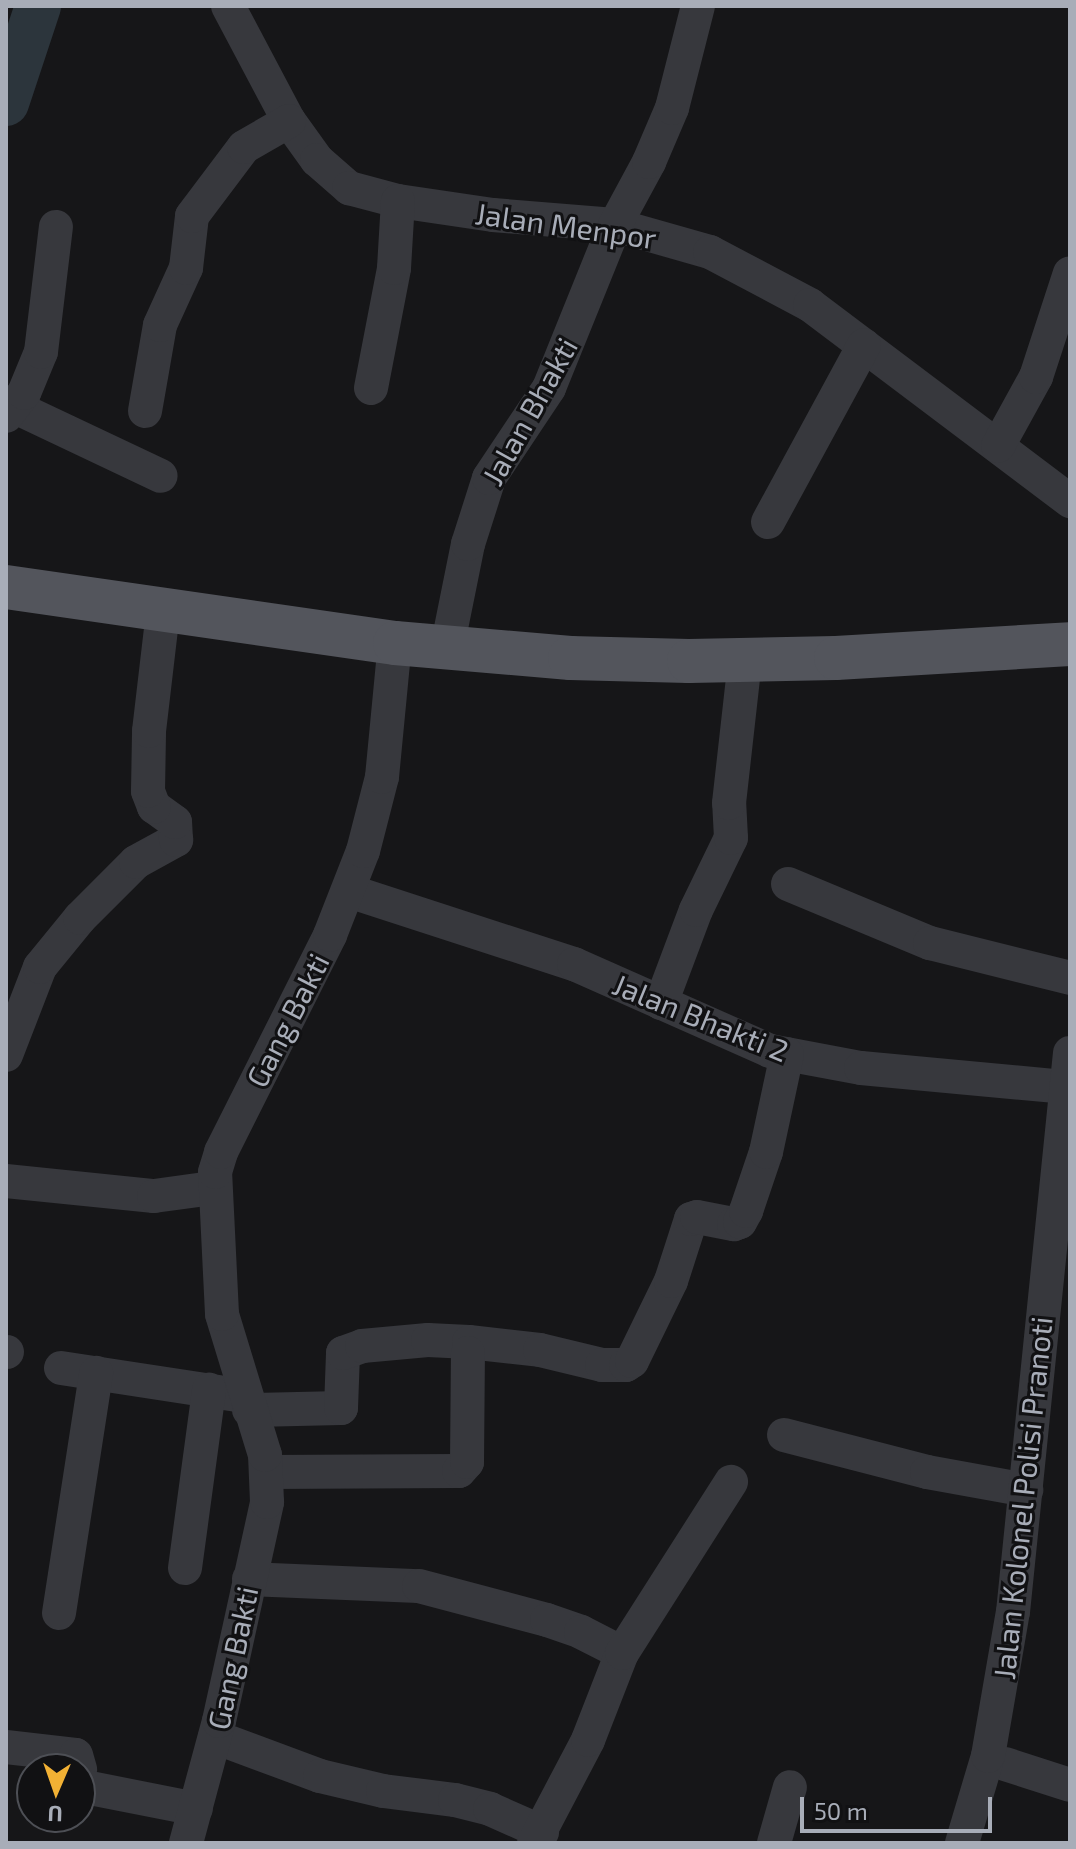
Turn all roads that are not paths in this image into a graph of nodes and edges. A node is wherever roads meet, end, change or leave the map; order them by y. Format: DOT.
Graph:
graph roads {
  1 [pos="228,6"];
  2 [pos="698,6"];
  3 [pos="289,121"];
  4 [pos="398,201"];
  5 [pos="615,225"];
  6 [pos="56,227"];
  7 [pos="1070,273"];
  8 [pos="864,345"];
  9 [pos="371,388"];
  10 [pos="145,411"];
  11 [pos="10,412"];
  12 [pos="998,446"];
  13 [pos="161,476"];
  14 [pos="1070,501"];
  15 [pos="768,522"];
  16 [pos="6,587"];
  17 [pos="163,612"];
  18 [pos="395,643"];
  19 [pos="1070,644"];
  20 [pos="447,648"];
  21 [pos="745,660"];
  22 [pos="788,884"];
  23 [pos="349,891"];
  24 [pos="1070,978"];
  25 [pos="661,1003"];
  26 [pos="1070,1053"];
  27 [pos="787,1054"];
  28 [pos="6,1055"];
  29 [pos="1064,1087"];
  30 [pos="1070,1168"];
  31 [pos="6,1181"];
  32 [pos="213,1188"];
  33 [pos="468,1353"];
  34 [pos="61,1368"];
  35 [pos="96,1373"];
  36 [pos="233,1397"];
  37 [pos="784,1435"];
  38 [pos="274,1472"];
  39 [pos="731,1482"];
  40 [pos="1026,1490"];
  41 [pos="185,1568"];
  42 [pos="249,1579"];
  43 [pos="59,1613"];
  44 [pos="622,1653"];
  45 [pos="215,1737"];
  46 [pos="6,1747"];
  47 [pos="58,1753"];
  48 [pos="1005,1764"];
  49 [pos="1070,1785"];
  50 [pos="790,1787"];
  51 [pos="96,1789"];
  52 [pos="196,1809"];
  53 [pos="538,1837"];
  54 [pos="186,1843"];
  55 [pos="774,1843"];
  56 [pos="962,1843"];
  57 [pos="982,1843"];
  1 -- 3 [label="street, Jalan Menpor"];
  2 -- 5 [label="street, Jalan Bhakti"];
  3 -- 4 [label="street, Jalan Menpor"];
  3 -- 10 [label="street"];
  4 -- 5 [label="street, Jalan Menpor"];
  4 -- 9 [label="street"];
  5 -- 8 [label="street, Jalan Menpor"];
  5 -- 20 [label="street, Jalan Bhakti"];
  6 -- 11 [label="street"];
  7 -- 12 [label="street"];
  8 -- 12 [label="street, Jalan Menpor"];
  8 -- 15 [label="street"];
  11 -- 13 [label="street"];
  12 -- 14 [label="street, Jalan Menpor"];
  16 -- 17 [label="main road"];
  17 -- 18 [label="main road"];
  17 -- 28 [label="street"];
  18 -- 20 [label="main road"];
  18 -- 23 [label="street, Gang Bakti"];
  19 -- 21 [label="main road"];
  20 -- 21 [label="main road"];
  21 -- 25 [label="street"];
  22 -- 24 [label="street"];
  23 -- 25 [label="street, Jalan Bhakti 2"];
  23 -- 32 [label="street, Gang Bakti"];
  25 -- 27 [label="street, Jalan Bhakti 2"];
  26 -- 29 [label="street, Jalan Kolonel Polisi Pranoti"];
  27 -- 29 [label="street, Jalan Bhakti 2"];
  27 -- 36 [label="street"];
  29 -- 40 [label="street, Jalan Kolonel Polisi Pranoti"];
  30 -- 48 [label="street"];
  31 -- 32 [label="street"];
  32 -- 36 [label="street, Gang Bakti"];
  33 -- 38 [label="street"];
  34 -- 35 [label="street"];
  35 -- 36 [label="street"];
  35 -- 43 [label="street"];
  36 -- 38 [label="street, Gang Bakti"];
  36 -- 41 [label="street"];
  37 -- 40 [label="street"];
  38 -- 42 [label="street, Gang Bakti"];
  39 -- 44 [label="street"];
  40 -- 56 [label="street, Jalan Kolonel Polisi Pranoti"];
  42 -- 44 [label="street"];
  42 -- 45 [label="street, Gang Bakti"];
  44 -- 53 [label="street"];
  45 -- 52 [label="street, Gang Bakti"];
  45 -- 53 [label="street"];
  46 -- 47 [label="street"];
  48 -- 49 [label="street"];
  48 -- 57 [label="street"];
  50 -- 55 [label="street"];
  51 -- 52 [label="street"];
  52 -- 54 [label="street, Gang Bakti"];
}
